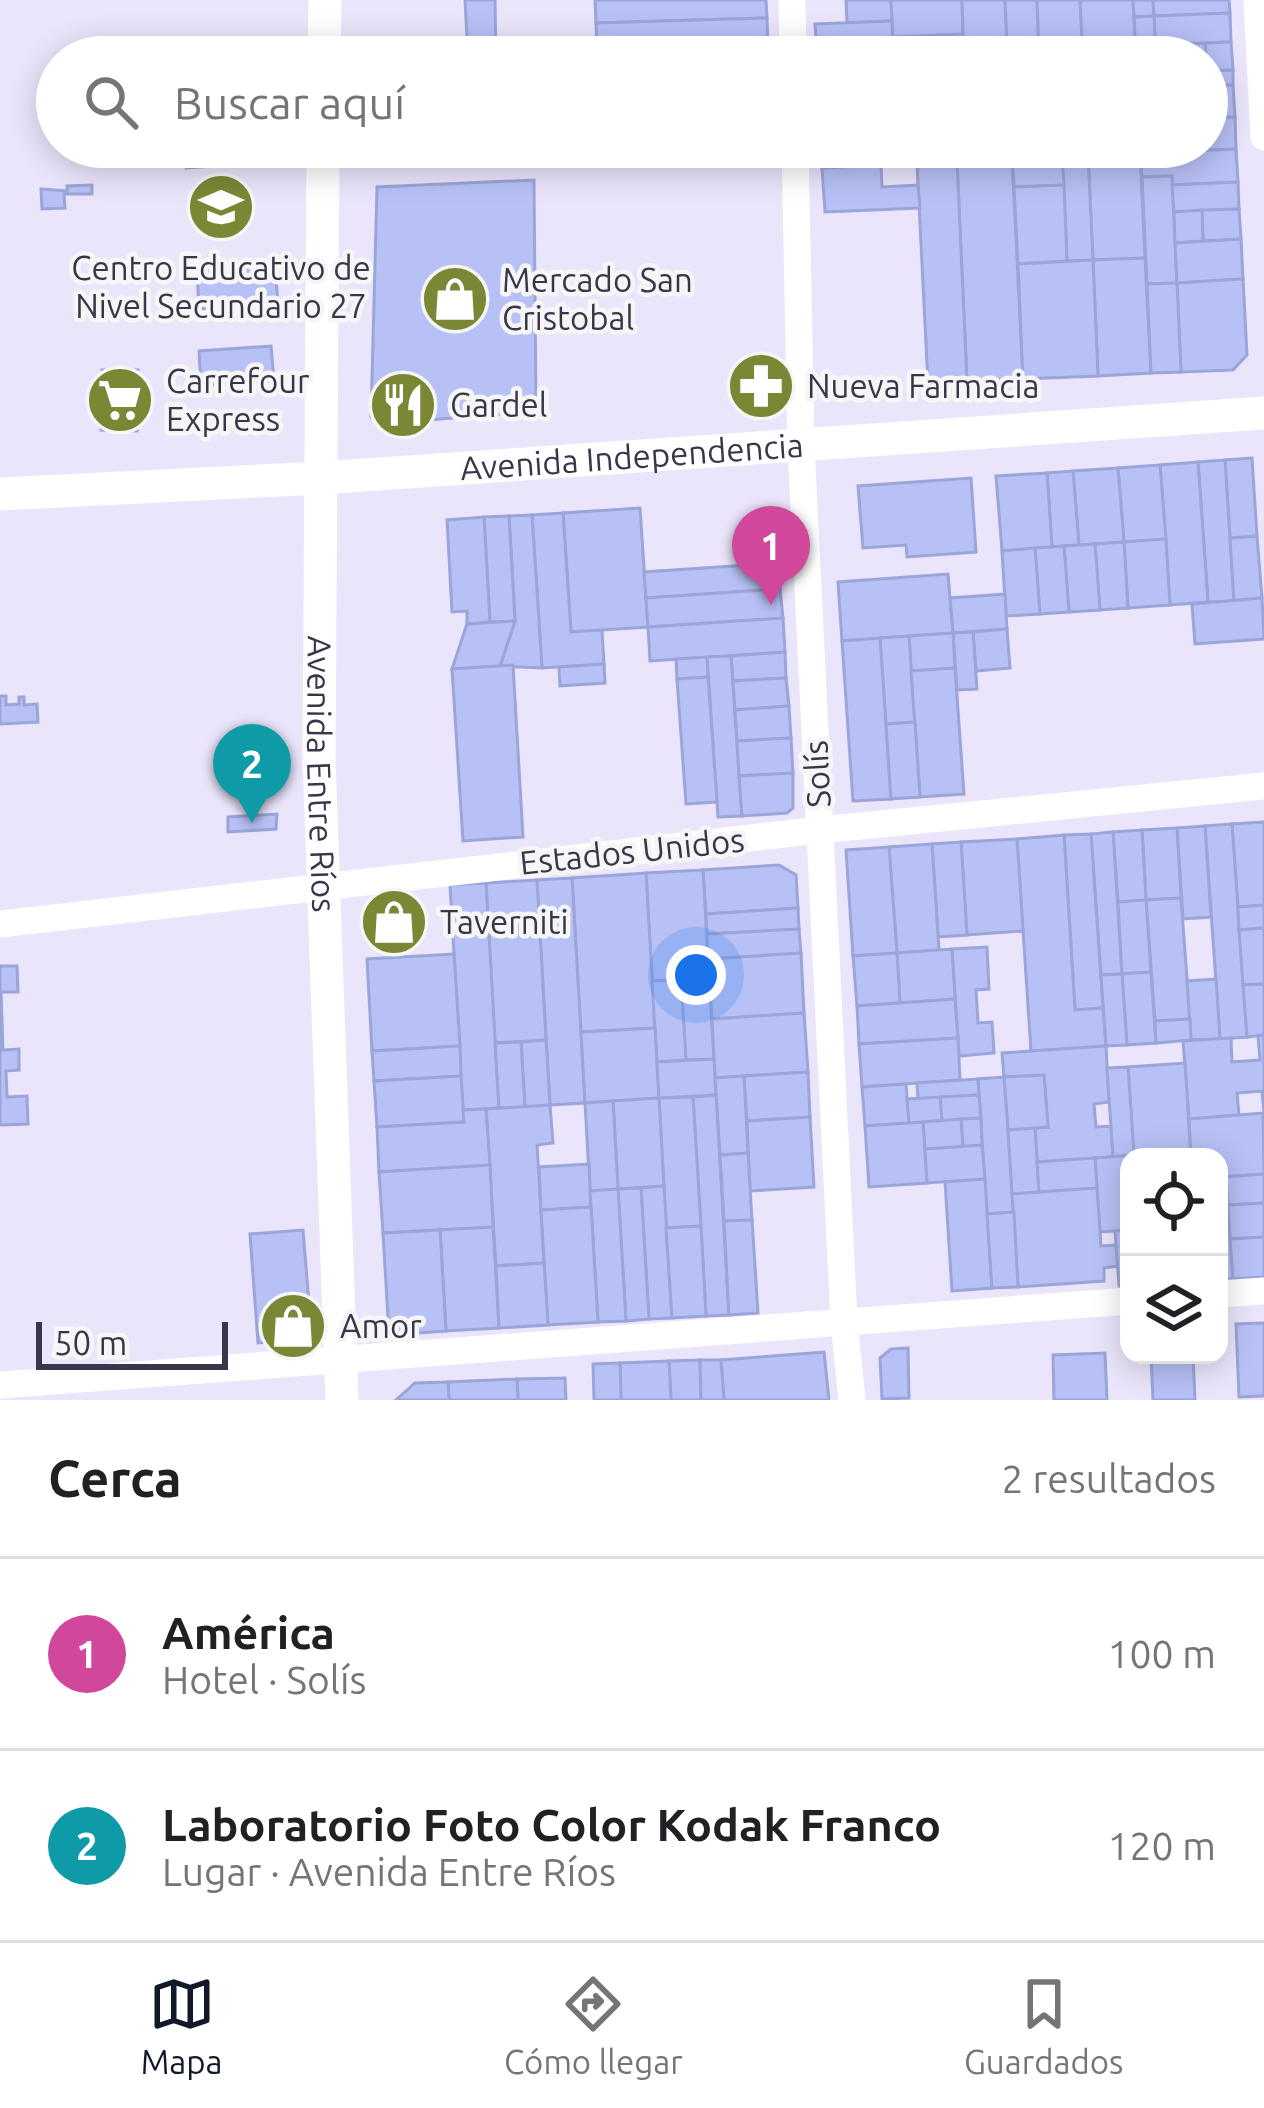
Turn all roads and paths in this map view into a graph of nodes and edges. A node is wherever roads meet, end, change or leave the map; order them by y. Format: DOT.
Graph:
graph roads {
  1 [pos="325,0"];
  2 [pos="792,0"];
  3 [pos="1257,0"];
  4 [pos="324,36"];
  5 [pos="793,36"];
  6 [pos="1264,137"];
  7 [pos="323,168"];
  8 [pos="795,168"];
  9 [pos="1264,413"];
  10 [pos="800,446"];
  11 [pos="320,478"];
  12 [pos="0,494"];
  13 [pos="1264,786"];
  14 [pos="820,830"];
  15 [pos="321,885"];
  16 [pos="0,924"];
  17 [pos="1264,1291"];
  18 [pos="1228,1293"];
  19 [pos="1120,1302"];
  20 [pos="844,1322"];
  21 [pos="340,1357"];
  22 [pos="0,1384"];
  23 [pos="342,1400"];
  24 [pos="852,1400"];
  1 -- 4 [label="main road"];
  2 -- 5 [label="street"];
  3 -- 6 [label="street"];
  7 -- 11 [label="main road, Avenida Entre Ríos"];
  8 -- 10 [label="street, Solís"];
  9 -- 10 [label="main road, Avenida Independencia"];
  10 -- 11 [label="main road, Avenida Independencia"];
  10 -- 14 [label="street, Solís"];
  11 -- 12 [label="main road, Avenida Independencia"];
  11 -- 15 [label="main road, Avenida Entre Ríos"];
  13 -- 14 [label="street, Estados Unidos"];
  14 -- 15 [label="street, Estados Unidos"];
  14 -- 20 [label="street, Solís"];
  15 -- 16 [label="street, Estados Unidos"];
  15 -- 21 [label="main road, Avenida Entre Ríos"];
  17 -- 18 [label="street"];
  19 -- 20 [label="street"];
  20 -- 21 [label="street"];
  20 -- 24 [label="street, Solís"];
  21 -- 22 [label="street"];
  21 -- 23 [label="main road, Avenida Entre Ríos"];
}
